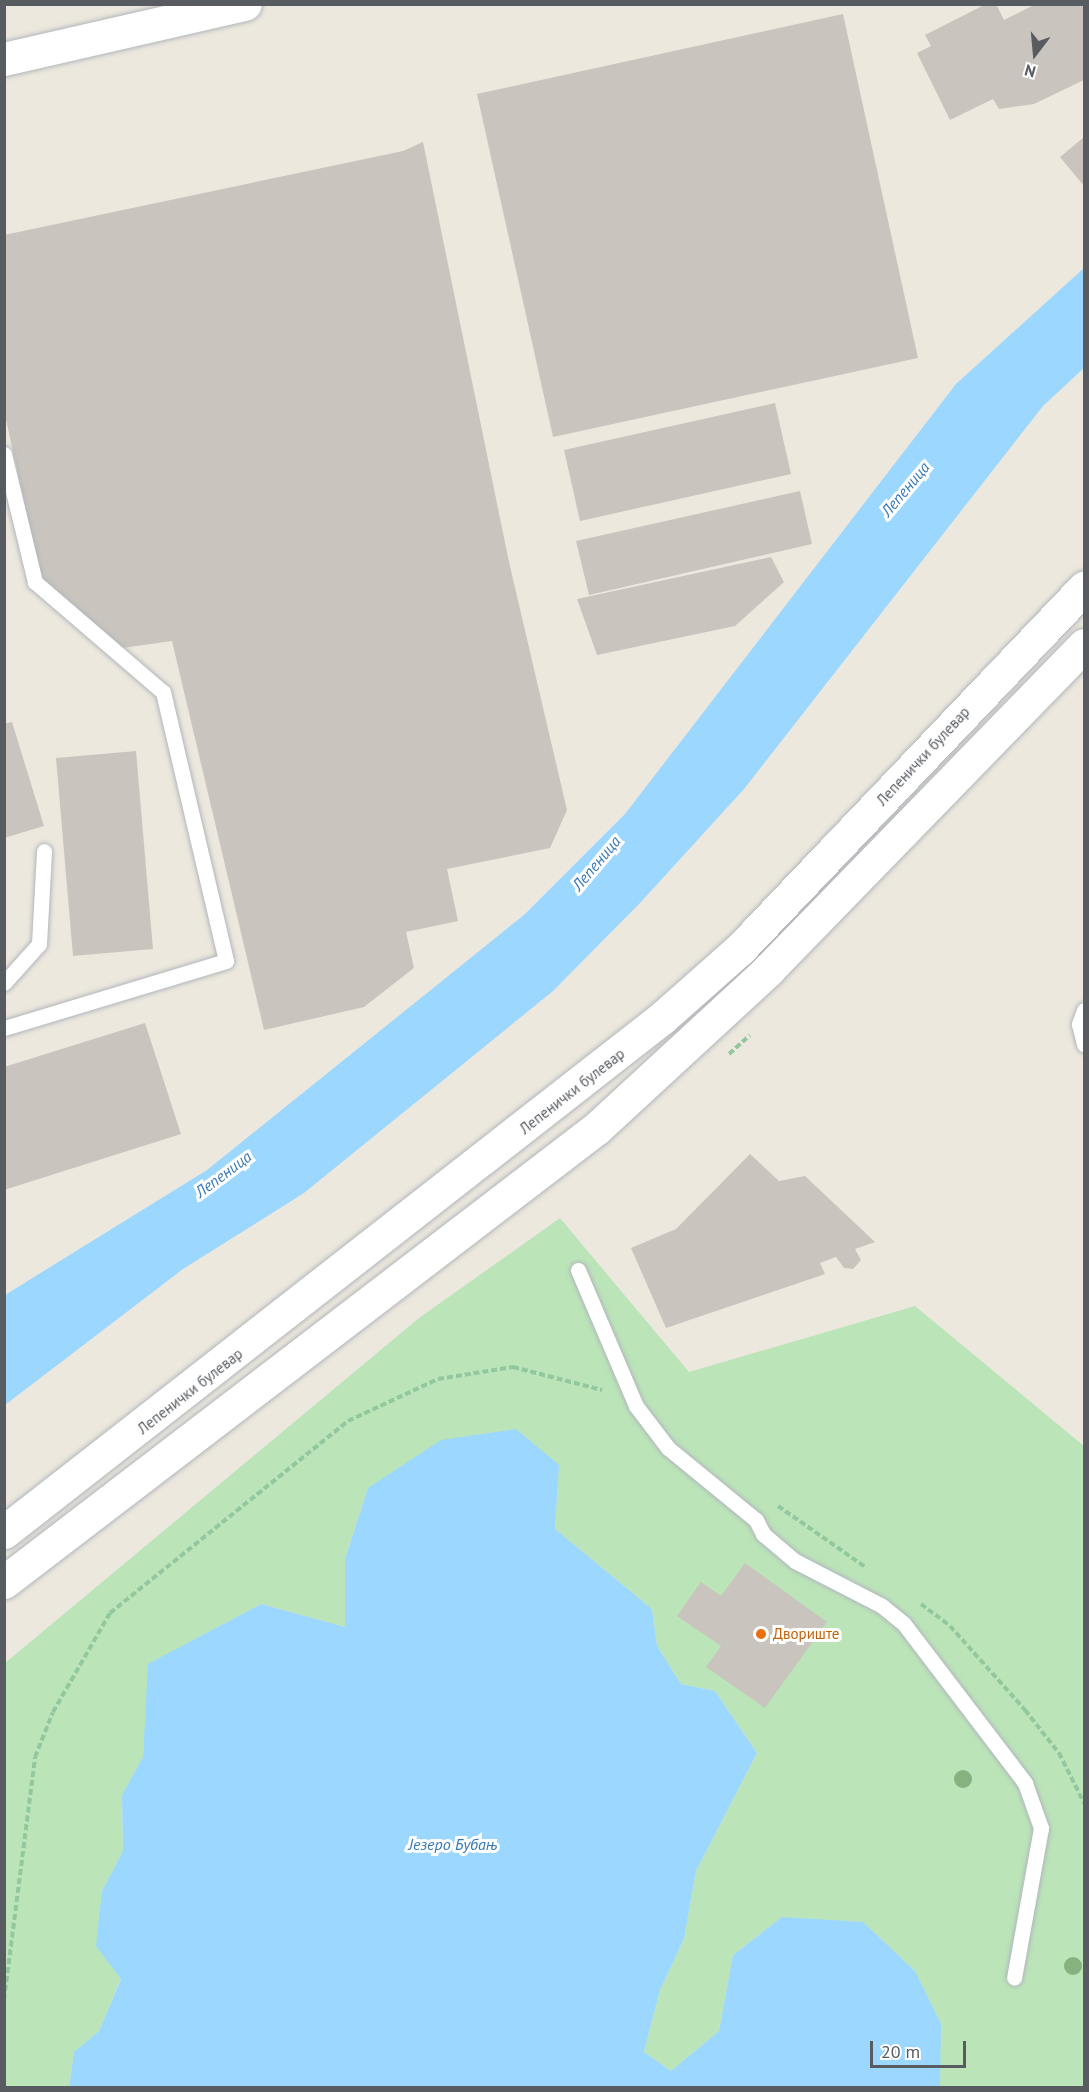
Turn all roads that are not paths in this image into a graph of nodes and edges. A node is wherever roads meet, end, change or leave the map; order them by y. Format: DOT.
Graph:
graph roads {
  1 [pos="244,4"];
  2 [pos="4,59"];
  3 [pos="4,454"];
  4 [pos="1084,588"];
  5 [pos="1084,645"];
  6 [pos="44,851"];
  7 [pos="4,983"];
  8 [pos="1084,1010"];
  9 [pos="4,1028"];
  10 [pos="1084,1044"];
  11 [pos="578,1270"];
  12 [pos="4,1532"];
  13 [pos="4,1582"];
  14 [pos="1014,1978"];
  1 -- 2 [label="main road"];
  3 -- 9 [label="lane"];
  4 -- 12 [label="main road, Лепенички булевар"];
  5 -- 13 [label="main road"];
  6 -- 7 [label="lane"];
  8 -- 10 [label="lane"];
  11 -- 14 [label="lane"];
}
